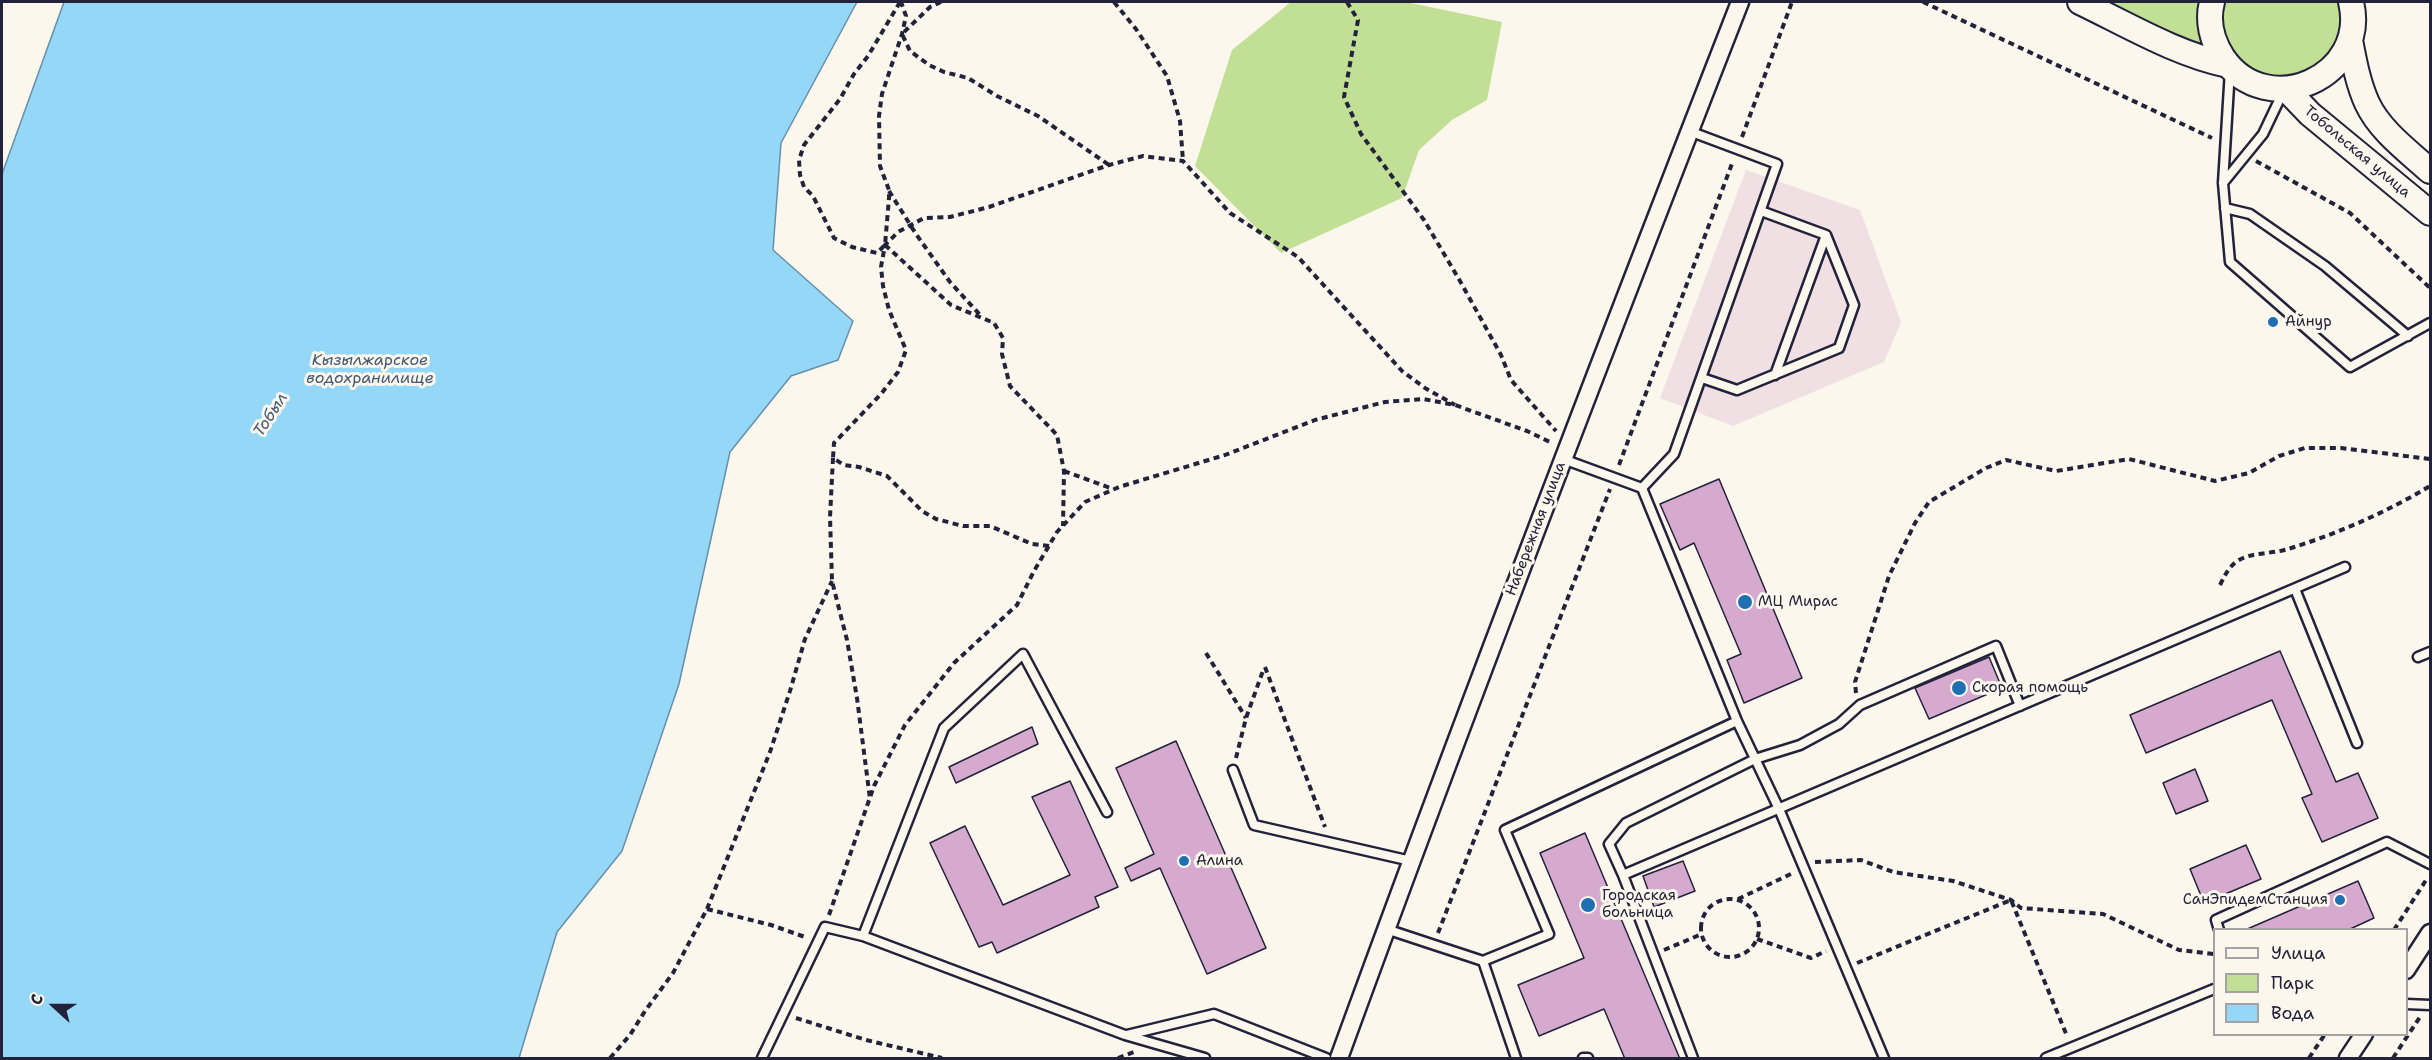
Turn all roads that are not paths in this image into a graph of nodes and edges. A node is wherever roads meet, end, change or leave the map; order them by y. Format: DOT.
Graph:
graph roads {
  1 [pos="1740,2"];
  2 [pos="2080,2"];
  3 [pos="2212,2"];
  4 [pos="2351,2"];
  5 [pos="2350,40"];
  6 [pos="2229,66"];
  7 [pos="2285,89"];
  8 [pos="1689,131"];
  9 [pos="2430,171"];
  10 [pos="2223,183"];
  11 [pos="2225,208"];
  12 [pos="1761,211"];
  13 [pos="2430,213"];
  14 [pos="1826,235"];
  15 [pos="2430,322"];
  16 [pos="2408,336"];
  17 [pos="1775,375"];
  18 [pos="1702,378"];
  19 [pos="1560,453"];
  20 [pos="1642,488"];
  21 [pos="2345,567"];
  22 [pos="2295,589"];
  23 [pos="2430,652"];
  24 [pos="2418,657"];
  25 [pos="2020,706"];
  26 [pos="1737,721"];
  27 [pos="2356,743"];
  28 [pos="1755,759"];
  29 [pos="1233,770"];
  30 [pos="1779,809"];
  31 [pos="1107,812"];
  32 [pos="1411,861"];
  33 [pos="2430,864"];
  34 [pos="1623,875"];
  35 [pos="2218,928"];
  36 [pos="1386,929"];
  37 [pos="2430,933"];
  38 [pos="863,936"];
  39 [pos="1483,961"];
  40 [pos="2408,967"];
  41 [pos="2213,989"];
  42 [pos="2408,1004"];
  43 [pos="2429,1005"];
  44 [pos="1125,1035"];
  45 [pos="2363,1036"];
  46 [pos="762,1059"];
  47 [pos="1205,1059"];
  48 [pos="1326,1059"];
  49 [pos="1339,1059"];
  50 [pos="1516,1059"];
  51 [pos="1693,1059"];
  52 [pos="1884,1059"];
  53 [pos="2046,1059"];
  54 [pos="2348,1059"];
  1 -- 8 [label="street, Набережная улица"];
  2 -- 6 [label="street"];
  3 -- 6 [label="street"];
  4 -- 5 [label="street"];
  5 -- 7 [label="street"];
  5 -- 9 [label="street"];
  6 -- 7 [label="street"];
  6 -- 10 [label="lane"];
  7 -- 10 [label="lane"];
  7 -- 13 [label="street, Тобольская улица"];
  8 -- 12 [label="lane"];
  8 -- 19 [label="street, Набережная улица"];
  10 -- 11 [label="lane"];
  11 -- 16 [label="lane"];
  11 -- 16 [label="lane"];
  12 -- 14 [label="lane"];
  12 -- 18 [label="lane"];
  14 -- 17 [label="lane"];
  14 -- 17 [label="lane"];
  15 -- 16 [label="lane"];
  17 -- 18 [label="lane"];
  18 -- 20 [label="lane"];
  19 -- 20 [label="lane"];
  19 -- 32 [label="street, Набережная улица"];
  20 -- 26 [label="lane"];
  21 -- 22 [label="lane"];
  22 -- 25 [label="lane"];
  22 -- 27 [label="lane"];
  23 -- 24 [label="lane"];
  25 -- 28 [label="lane"];
  25 -- 30 [label="lane"];
  26 -- 28 [label="lane"];
  26 -- 39 [label="lane"];
  28 -- 30 [label="lane"];
  28 -- 34 [label="lane"];
  29 -- 32 [label="lane"];
  30 -- 34 [label="lane"];
  30 -- 52 [label="lane"];
  31 -- 38 [label="lane"];
  32 -- 36 [label="street, Набережная улица"];
  33 -- 35 [label="lane"];
  34 -- 51 [label="lane"];
  36 -- 39 [label="lane"];
  36 -- 49 [label="street, Набережная улица"];
  37 -- 40 [label="street"];
  38 -- 44 [label="lane"];
  38 -- 46 [label="lane"];
  39 -- 50 [label="lane"];
  41 -- 53 [label="lane"];
  42 -- 43 [label="lane"];
  44 -- 47 [label="lane"];
  44 -- 48 [label="lane"];
  45 -- 54 [label="street"];
}
